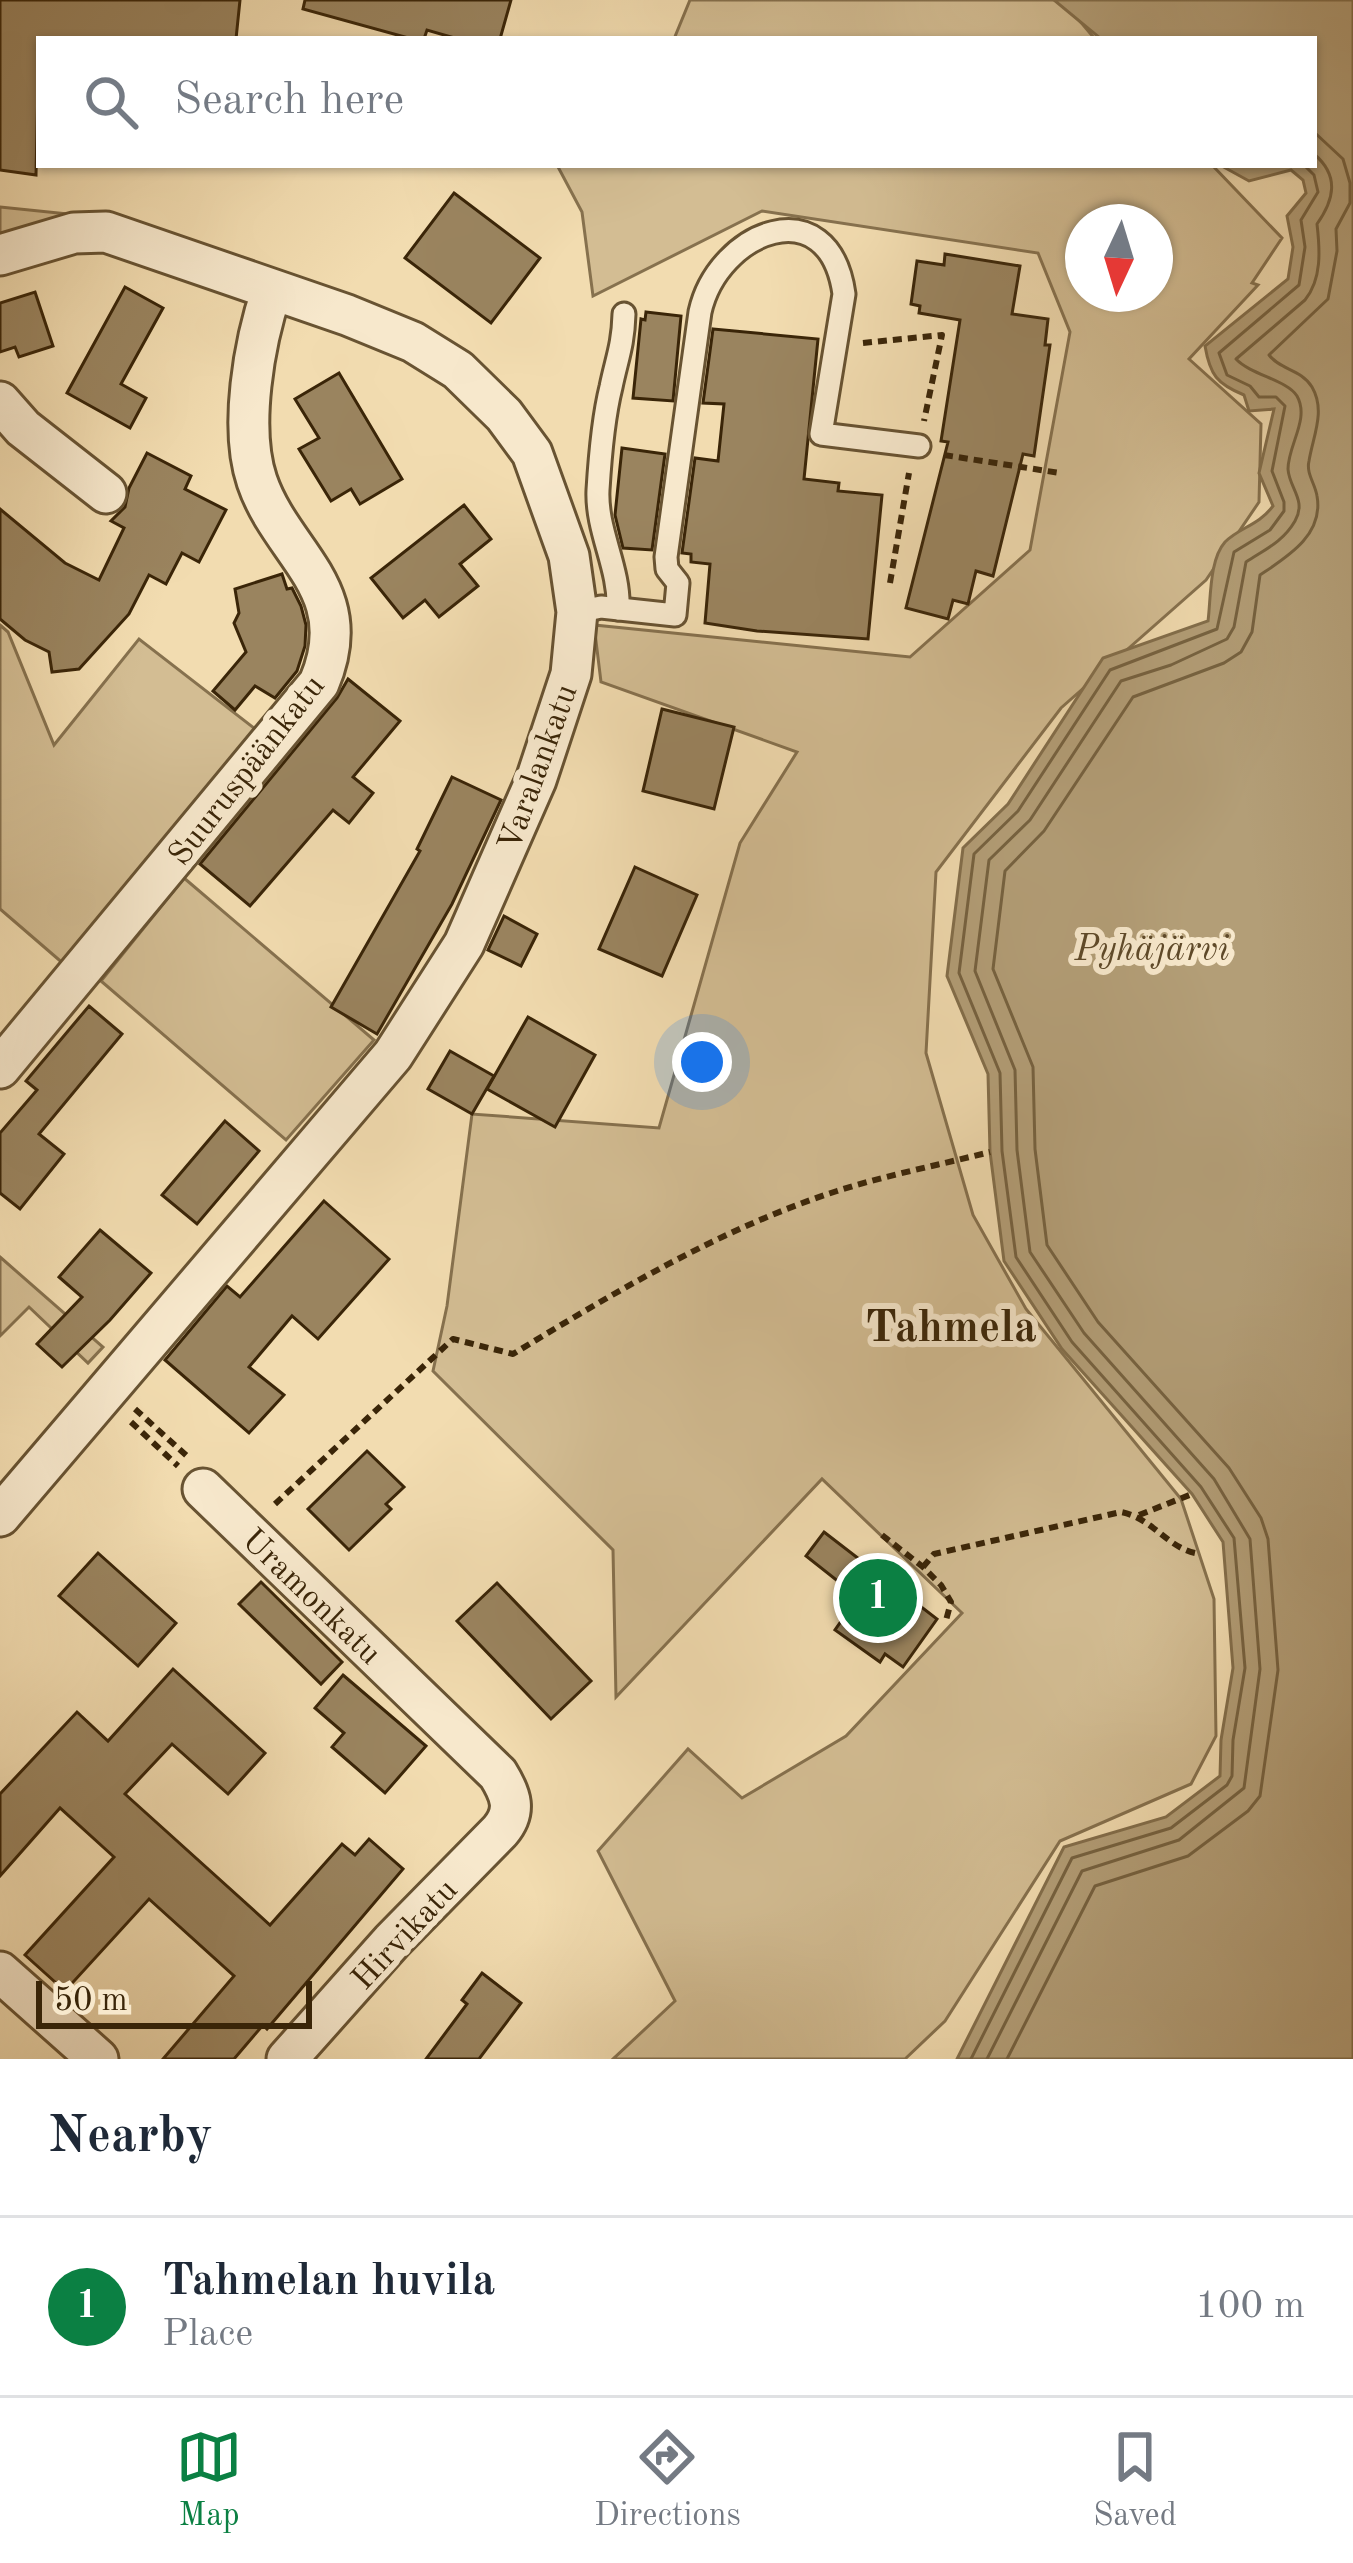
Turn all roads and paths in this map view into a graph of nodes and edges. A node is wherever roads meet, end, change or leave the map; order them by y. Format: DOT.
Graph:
graph roads {
  1 [pos="0,255"];
  2 [pos="272,290"];
  3 [pos="624,314"];
  4 [pos="0,402"];
  5 [pos="928,450"];
  6 [pos="1060,473"];
  7 [pos="106,493"];
  8 [pos="618,609"];
  9 [pos="577,612"];
  10 [pos="0,1068"];
  11 [pos="990,1152"];
  12 [pos="107,1391"];
  13 [pos="203,1480"];
  14 [pos="1192,1494"];
  15 [pos="1138,1515"];
  16 [pos="0,1516"];
  17 [pos="247,1533"];
  18 [pos="882,1535"];
  19 [pos="1196,1552"];
  20 [pos="922,1567"];
  21 [pos="945,1624"];
  22 [pos="512,1804"];
  23 [pos="0,1972"];
  24 [pos="98,2059"];
  25 [pos="287,2059"];
  1 -- 2 [label="street, Varalankatu"];
  2 -- 9 [label="street, Varalankatu"];
  2 -- 10 [label="street, Suuruspäänkatu"];
  3 -- 8 [label="lane"];
  4 -- 7 [label="street"];
  5 -- 6 [label="path"];
  5 -- 8 [label="lane"];
  8 -- 9 [label="lane"];
  9 -- 12 [label="street, Varalankatu"];
  11 -- 17 [label="path"];
  12 -- 13 [label="path"];
  12 -- 13 [label="path"];
  12 -- 16 [label="street, Varalankatu"];
  13 -- 17 [label="street, Uramonkatu"];
  14 -- 15 [label="path"];
  15 -- 19 [label="path"];
  15 -- 20 [label="path"];
  17 -- 22 [label="street, Uramonkatu"];
  18 -- 20 [label="path"];
  20 -- 21 [label="path"];
  22 -- 25 [label="street, Hirvikatu"];
  23 -- 24 [label="street"];
}
